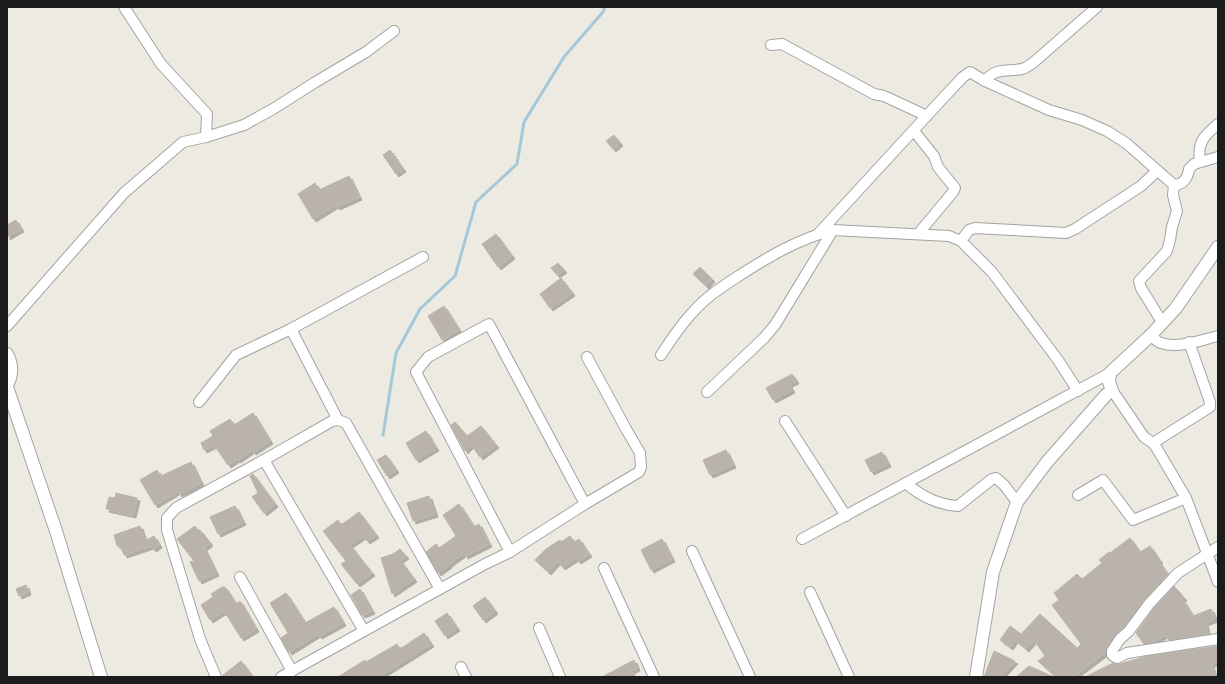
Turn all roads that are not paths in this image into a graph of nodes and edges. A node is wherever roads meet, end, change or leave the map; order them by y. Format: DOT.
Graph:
graph roads {
  1 [pos="124,7"];
  2 [pos="1096,7"];
  3 [pos="394,31"];
  4 [pos="771,45"];
  5 [pos="985,81"];
  6 [pos="927,116"];
  7 [pos="1218,124"];
  8 [pos="914,131"];
  9 [pos="206,137"];
  10 [pos="1218,157"];
  11 [pos="1200,162"];
  12 [pos="1157,172"];
  13 [pos="1174,186"];
  14 [pos="833,230"];
  15 [pos="818,234"];
  16 [pos="918,234"];
  17 [pos="961,241"];
  18 [pos="1218,247"];
  19 [pos="423,257"];
  20 [pos="1162,322"];
  21 [pos="7,326"];
  22 [pos="291,329"];
  23 [pos="1151,335"];
  24 [pos="1218,336"];
  25 [pos="1189,342"];
  26 [pos="7,354"];
  27 [pos="661,355"];
  28 [pos="587,357"];
  29 [pos="1110,373"];
  30 [pos="7,386"];
  31 [pos="1112,390"];
  32 [pos="1078,391"];
  33 [pos="707,392"];
  34 [pos="199,402"];
  35 [pos="338,420"];
  36 [pos="785,422"];
  37 [pos="1153,443"];
  38 [pos="264,460"];
  39 [pos="906,483"];
  40 [pos="1078,495"];
  41 [pos="1186,498"];
  42 [pos="1017,502"];
  43 [pos="585,504"];
  44 [pos="846,516"];
  45 [pos="802,539"];
  46 [pos="1218,547"];
  47 [pos="692,551"];
  48 [pos="510,552"];
  49 [pos="1207,554"];
  50 [pos="604,568"];
  51 [pos="240,577"];
  52 [pos="1218,582"];
  53 [pos="440,589"];
  54 [pos="810,592"];
  55 [pos="539,628"];
  56 [pos="364,631"];
  57 [pos="1218,638"];
  58 [pos="461,667"];
  59 [pos="292,671"];
  60 [pos="101,677"];
  61 [pos="216,677"];
  62 [pos="281,677"];
  63 [pos="466,677"];
  64 [pos="560,677"];
  65 [pos="654,677"];
  66 [pos="750,677"];
  67 [pos="849,677"];
  68 [pos="976,677"];
  1 -- 9 [label="street"];
  2 -- 5 [label="street"];
  3 -- 9 [label="street"];
  4 -- 6 [label="street"];
  5 -- 6 [label="street"];
  5 -- 12 [label="street"];
  6 -- 8 [label="street"];
  7 -- 11 [label="street"];
  8 -- 15 [label="street"];
  8 -- 16 [label="street"];
  9 -- 21 [label="street"];
  10 -- 11 [label="street"];
  11 -- 13 [label="street"];
  12 -- 13 [label="street"];
  12 -- 17 [label="street"];
  13 -- 20 [label="street"];
  14 -- 15 [label="street"];
  14 -- 16 [label="street"];
  14 -- 33 [label="street"];
  15 -- 27 [label="street"];
  16 -- 17 [label="street"];
  17 -- 32 [label="street"];
  18 -- 20 [label="street"];
  19 -- 22 [label="street"];
  20 -- 23 [label="street"];
  22 -- 34 [label="street"];
  22 -- 35 [label="street"];
  23 -- 25 [label="street"];
  23 -- 29 [label="street"];
  24 -- 25 [label="street"];
  25 -- 37 [label="street"];
  26 -- 30 [label="street"];
  28 -- 43 [label="street"];
  29 -- 31 [label="street"];
  29 -- 32 [label="street"];
  30 -- 60 [label="street"];
  31 -- 37 [label="street"];
  31 -- 42 [label="street"];
  32 -- 39 [label="street"];
  35 -- 38 [label="street"];
  35 -- 53 [label="street"];
  36 -- 44 [label="street"];
  37 -- 41 [label="street"];
  38 -- 56 [label="street"];
  38 -- 61 [label="street"];
  39 -- 42 [label="street"];
  39 -- 44 [label="street"];
  40 -- 41 [label="street"];
  41 -- 49 [label="street"];
  42 -- 68 [label="street"];
  43 -- 48 [label="street"];
  43 -- 48 [label="street"];
  44 -- 45 [label="street"];
  46 -- 49 [label="street"];
  47 -- 66 [label="street"];
  48 -- 53 [label="street"];
  49 -- 52 [label="street"];
  49 -- 57 [label="street"];
  50 -- 65 [label="street"];
  51 -- 59 [label="street"];
  53 -- 56 [label="street"];
  54 -- 67 [label="street"];
  55 -- 64 [label="street"];
  56 -- 59 [label="street"];
  58 -- 63 [label="street"];
  59 -- 62 [label="street"];
}
